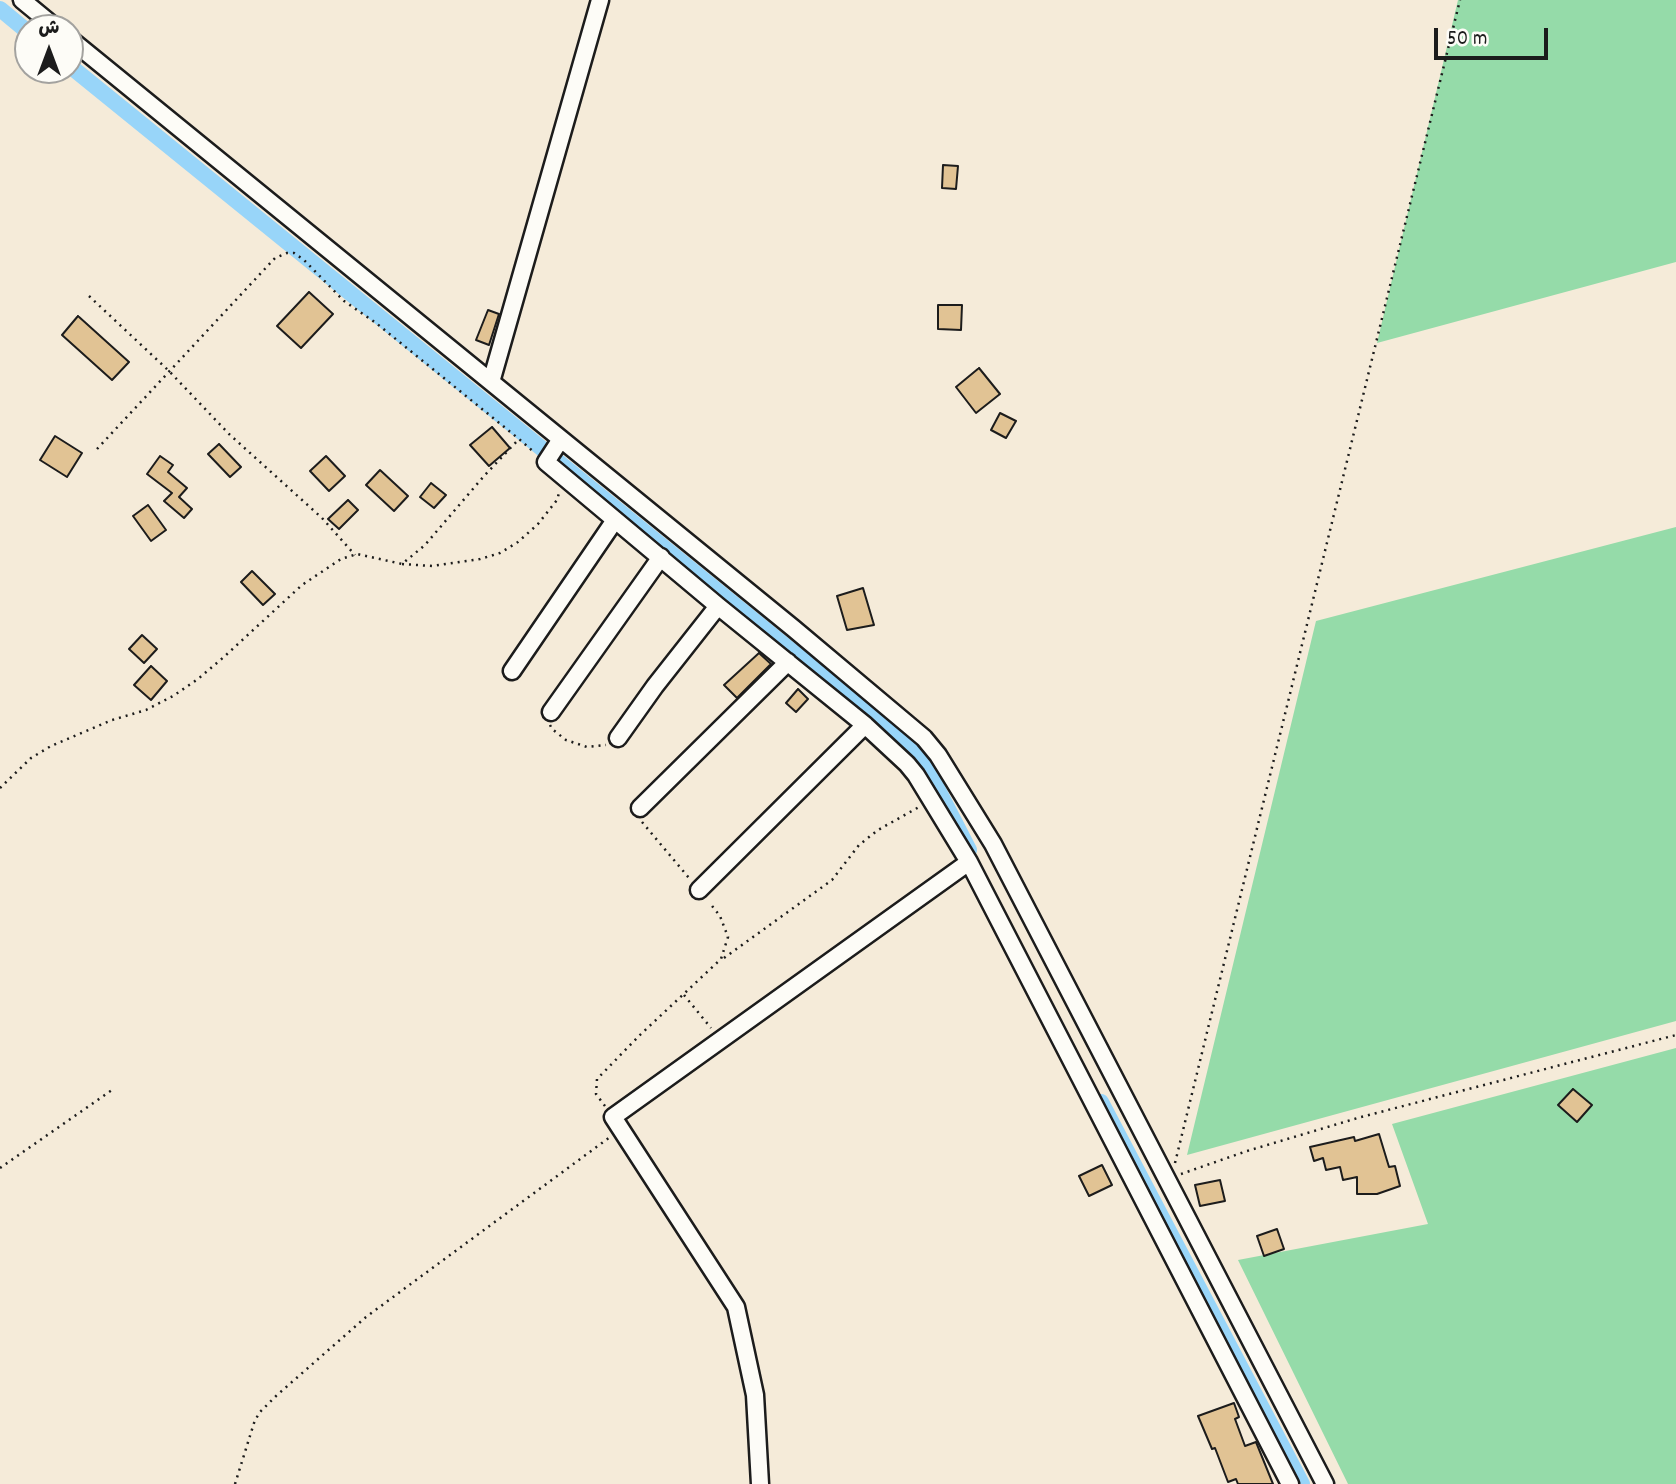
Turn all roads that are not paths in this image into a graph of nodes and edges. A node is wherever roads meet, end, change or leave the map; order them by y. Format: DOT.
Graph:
graph roads {
  1 [pos="22,0"];
  2 [pos="600,0"];
  3 [pos="39,14"];
  4 [pos="84,50"];
  5 [pos="491,382"];
  6 [pos="553,452"];
  7 [pos="615,520"];
  8 [pos="661,557"];
  9 [pos="718,606"];
  10 [pos="788,663"];
  11 [pos="512,671"];
  12 [pos="551,712"];
  13 [pos="865,725"];
  14 [pos="618,738"];
  15 [pos="955,788"];
  16 [pos="933,799"];
  17 [pos="640,808"];
  18 [pos="969,862"];
  19 [pos="699,890"];
  20 [pos="760,1484"];
  21 [pos="1290,1484"];
  22 [pos="1325,1484"];
  1 -- 3 [label="street"];
  2 -- 5 [label="street"];
  4 -- 5 [label="street"];
  5 -- 6 [label="street"];
  6 -- 7 [label="street"];
  6 -- 15 [label="street"];
  7 -- 8 [label="street"];
  7 -- 11 [label="street"];
  8 -- 9 [label="street"];
  8 -- 12 [label="street"];
  9 -- 10 [label="street"];
  9 -- 14 [label="street"];
  10 -- 13 [label="street"];
  10 -- 17 [label="street"];
  13 -- 16 [label="street"];
  13 -- 19 [label="street"];
  15 -- 16 [label="street"];
  15 -- 22 [label="street"];
  16 -- 18 [label="street"];
  18 -- 20 [label="street"];
  18 -- 21 [label="street"];
}
